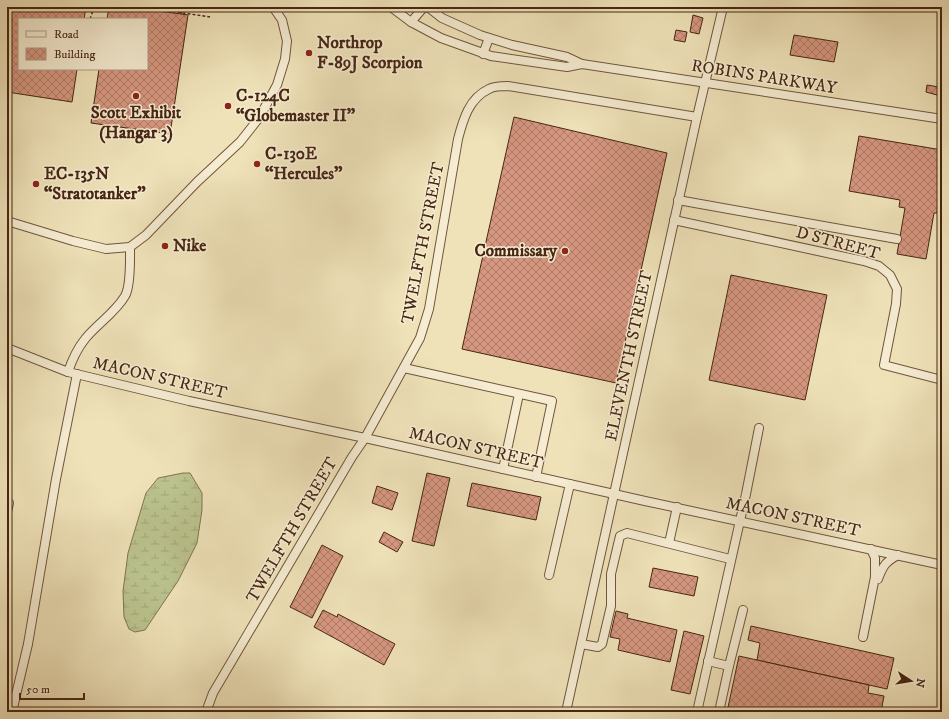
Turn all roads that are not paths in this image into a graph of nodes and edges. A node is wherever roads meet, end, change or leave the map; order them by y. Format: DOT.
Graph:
graph roads {
  1 [pos="273,7"];
  2 [pos="391,7"];
  3 [pos="424,7"];
  4 [pos="428,7"];
  5 [pos="723,7"];
  6 [pos="411,22"];
  7 [pos="490,38"];
  8 [pos="483,54"];
  9 [pos="582,64"];
  10 [pos="705,83"];
  11 [pos="697,117"];
  12 [pos="942,119"];
  13 [pos="678,200"];
  14 [pos="674,220"];
  15 [pos="7,221"];
  16 [pos="897,239"];
  17 [pos="130,246"];
  18 [pos="7,348"];
  19 [pos="404,368"];
  20 [pos="68,372"];
  21 [pos="77,374"];
  22 [pos="942,380"];
  23 [pos="519,394"];
  24 [pos="758,428"];
  25 [pos="365,438"];
  26 [pos="503,469"];
  27 [pos="536,477"];
  28 [pos="570,484"];
  29 [pos="614,494"];
  30 [pos="7,503"];
  31 [pos="677,507"];
  32 [pos="7,512"];
  33 [pos="739,521"];
  34 [pos="669,543"];
  35 [pos="871,549"];
  36 [pos="898,555"];
  37 [pos="730,559"];
  38 [pos="942,565"];
  39 [pos="549,575"];
  40 [pos="871,600"];
  41 [pos="743,610"];
  42 [pos="863,637"];
  43 [pos="581,644"];
  44 [pos="708,661"];
  45 [pos="729,666"];
  46 [pos="12,712"];
  47 [pos="206,712"];
  48 [pos="566,712"];
  49 [pos="697,712"];
  50 [pos="719,712"];
  1 -- 17 [label="street"];
  2 -- 6 [label="street, ROBINS PARKWAY"];
  3 -- 6 [label="street"];
  4 -- 7 [label="street, ROBINS PARKWAY"];
  5 -- 10 [label="street, ELEVENTH STREET"];
  6 -- 8 [label="street, ROBINS PARKWAY"];
  7 -- 8 [label="street"];
  7 -- 9 [label="street, ROBINS PARKWAY"];
  8 -- 9 [label="street, ROBINS PARKWAY"];
  9 -- 10 [label="street, ROBINS PARKWAY"];
  10 -- 11 [label="street, ELEVENTH STREET"];
  10 -- 12 [label="street, ROBINS PARKWAY"];
  11 -- 13 [label="street, ELEVENTH STREET"];
  11 -- 19 [label="street, TWELFTH STREET"];
  13 -- 14 [label="street, ELEVENTH STREET"];
  13 -- 16 [label="street"];
  14 -- 22 [label="street, D STREET"];
  14 -- 29 [label="street, ELEVENTH STREET"];
  15 -- 17 [label="street"];
  17 -- 20 [label="street"];
  18 -- 20 [label="street, MACON STREET"];
  19 -- 23 [label="street"];
  19 -- 25 [label="street, TWELFTH STREET"];
  20 -- 21 [label="street, MACON STREET"];
  21 -- 25 [label="street, MACON STREET"];
  21 -- 46 [label="street"];
  23 -- 26 [label="street"];
  23 -- 27 [label="street"];
  24 -- 33 [label="street"];
  25 -- 26 [label="street, MACON STREET"];
  25 -- 47 [label="street, TWELFTH STREET"];
  26 -- 27 [label="street, MACON STREET"];
  27 -- 28 [label="street, MACON STREET"];
  28 -- 29 [label="street, MACON STREET"];
  28 -- 39 [label="street"];
  29 -- 31 [label="street, MACON STREET"];
  29 -- 43 [label="street, ELEVENTH STREET"];
  30 -- 32 [label="street"];
  31 -- 33 [label="street, MACON STREET"];
  31 -- 34 [label="street"];
  33 -- 35 [label="street, MACON STREET"];
  33 -- 37 [label="street"];
  34 -- 37 [label="street"];
  34 -- 43 [label="street"];
  35 -- 36 [label="street, MACON STREET"];
  35 -- 40 [label="street"];
  36 -- 38 [label="street, MACON STREET"];
  36 -- 40 [label="street"];
  37 -- 44 [label="street"];
  40 -- 42 [label="street"];
  41 -- 45 [label="street"];
  43 -- 48 [label="street, ELEVENTH STREET"];
  44 -- 45 [label="street"];
  44 -- 49 [label="street"];
  45 -- 50 [label="street"];
}
